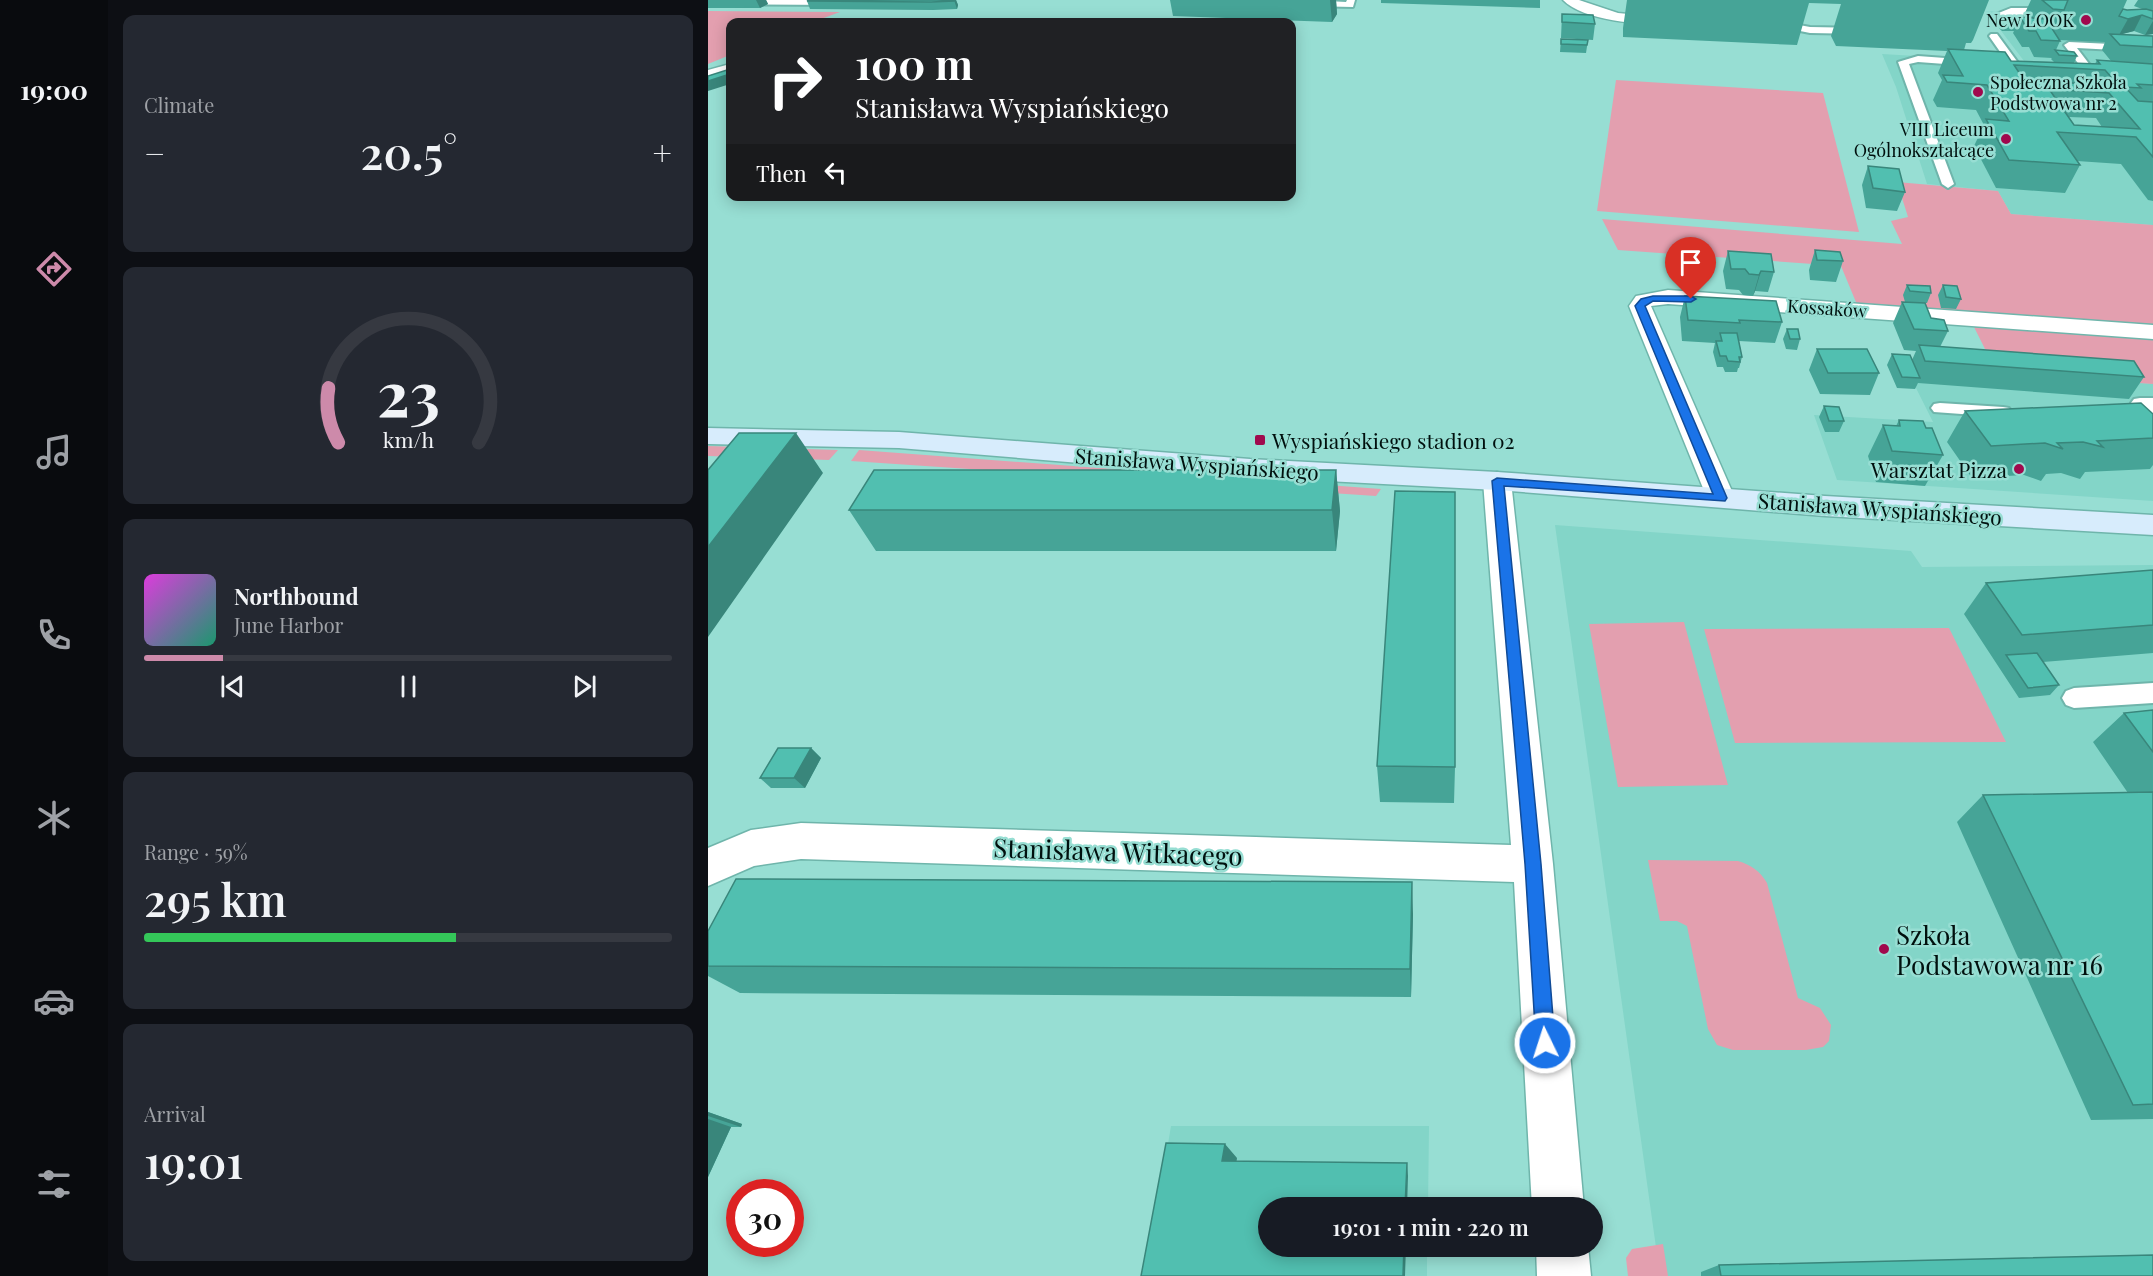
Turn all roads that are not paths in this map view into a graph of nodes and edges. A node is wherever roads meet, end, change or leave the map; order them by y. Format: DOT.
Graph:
graph roads {
  1 [pos="1569,0"];
  2 [pos="708,1"];
  3 [pos="847,2"];
  4 [pos="1350,2"];
  5 [pos="1295,3"];
  6 [pos="2065,12"];
  7 [pos="1342,16"];
  8 [pos="1764,21"];
  9 [pos="1680,22"];
  10 [pos="2011,25"];
  11 [pos="1875,32"];
  12 [pos="1994,36"];
  13 [pos="2153,49"];
  14 [pos="1983,63"];
  15 [pos="2015,65"];
  16 [pos="2067,68"];
  17 [pos="2094,69"];
  18 [pos="726,70"];
  19 [pos="708,75"];
  20 [pos="1948,184"];
  21 [pos="2153,332"];
  22 [pos="2153,403"];
  23 [pos="1940,408"];
  24 [pos="2021,414"];
  25 [pos="2153,417"];
  26 [pos="708,436"];
  27 [pos="1497,481"];
  28 [pos="1721,498"];
  29 [pos="2153,525"];
  30 [pos="2153,693"];
  31 [pos="2074,698"];
  32 [pos="1533,864"];
  33 [pos="708,867"];
  34 [pos="1557,1197"];
  35 [pos="1563,1257"];
  36 [pos="1564,1276"];
  1 -- 9 [label="street"];
  2 -- 3 [label="lane"];
  4 -- 5 [label="lane"];
  4 -- 7 [label="lane"];
  6 -- 10 [label="lane"];
  8 -- 11 [label="lane"];
  12 -- 15 [label="lane"];
  13 -- 17 [label="lane"];
  14 -- 20 [label="lane"];
  16 -- 17 [label="street"];
  18 -- 19 [label="street"];
  21 -- 28 [label="street, Kossaków"];
  22 -- 25 [label="lane"];
  23 -- 24 [label="lane"];
  26 -- 27 [label="street, Stanisława Wyspiańskiego"];
  27 -- 28 [label="street, Stanisława Wyspiańskiego"];
  27 -- 32 [label="street"];
  28 -- 29 [label="street, Stanisława Wyspiańskiego"];
  30 -- 31 [label="lane"];
  32 -- 33 [label="street, Stanisława Witkacego"];
  32 -- 34 [label="street"];
  35 -- 36 [label="street"];
}
